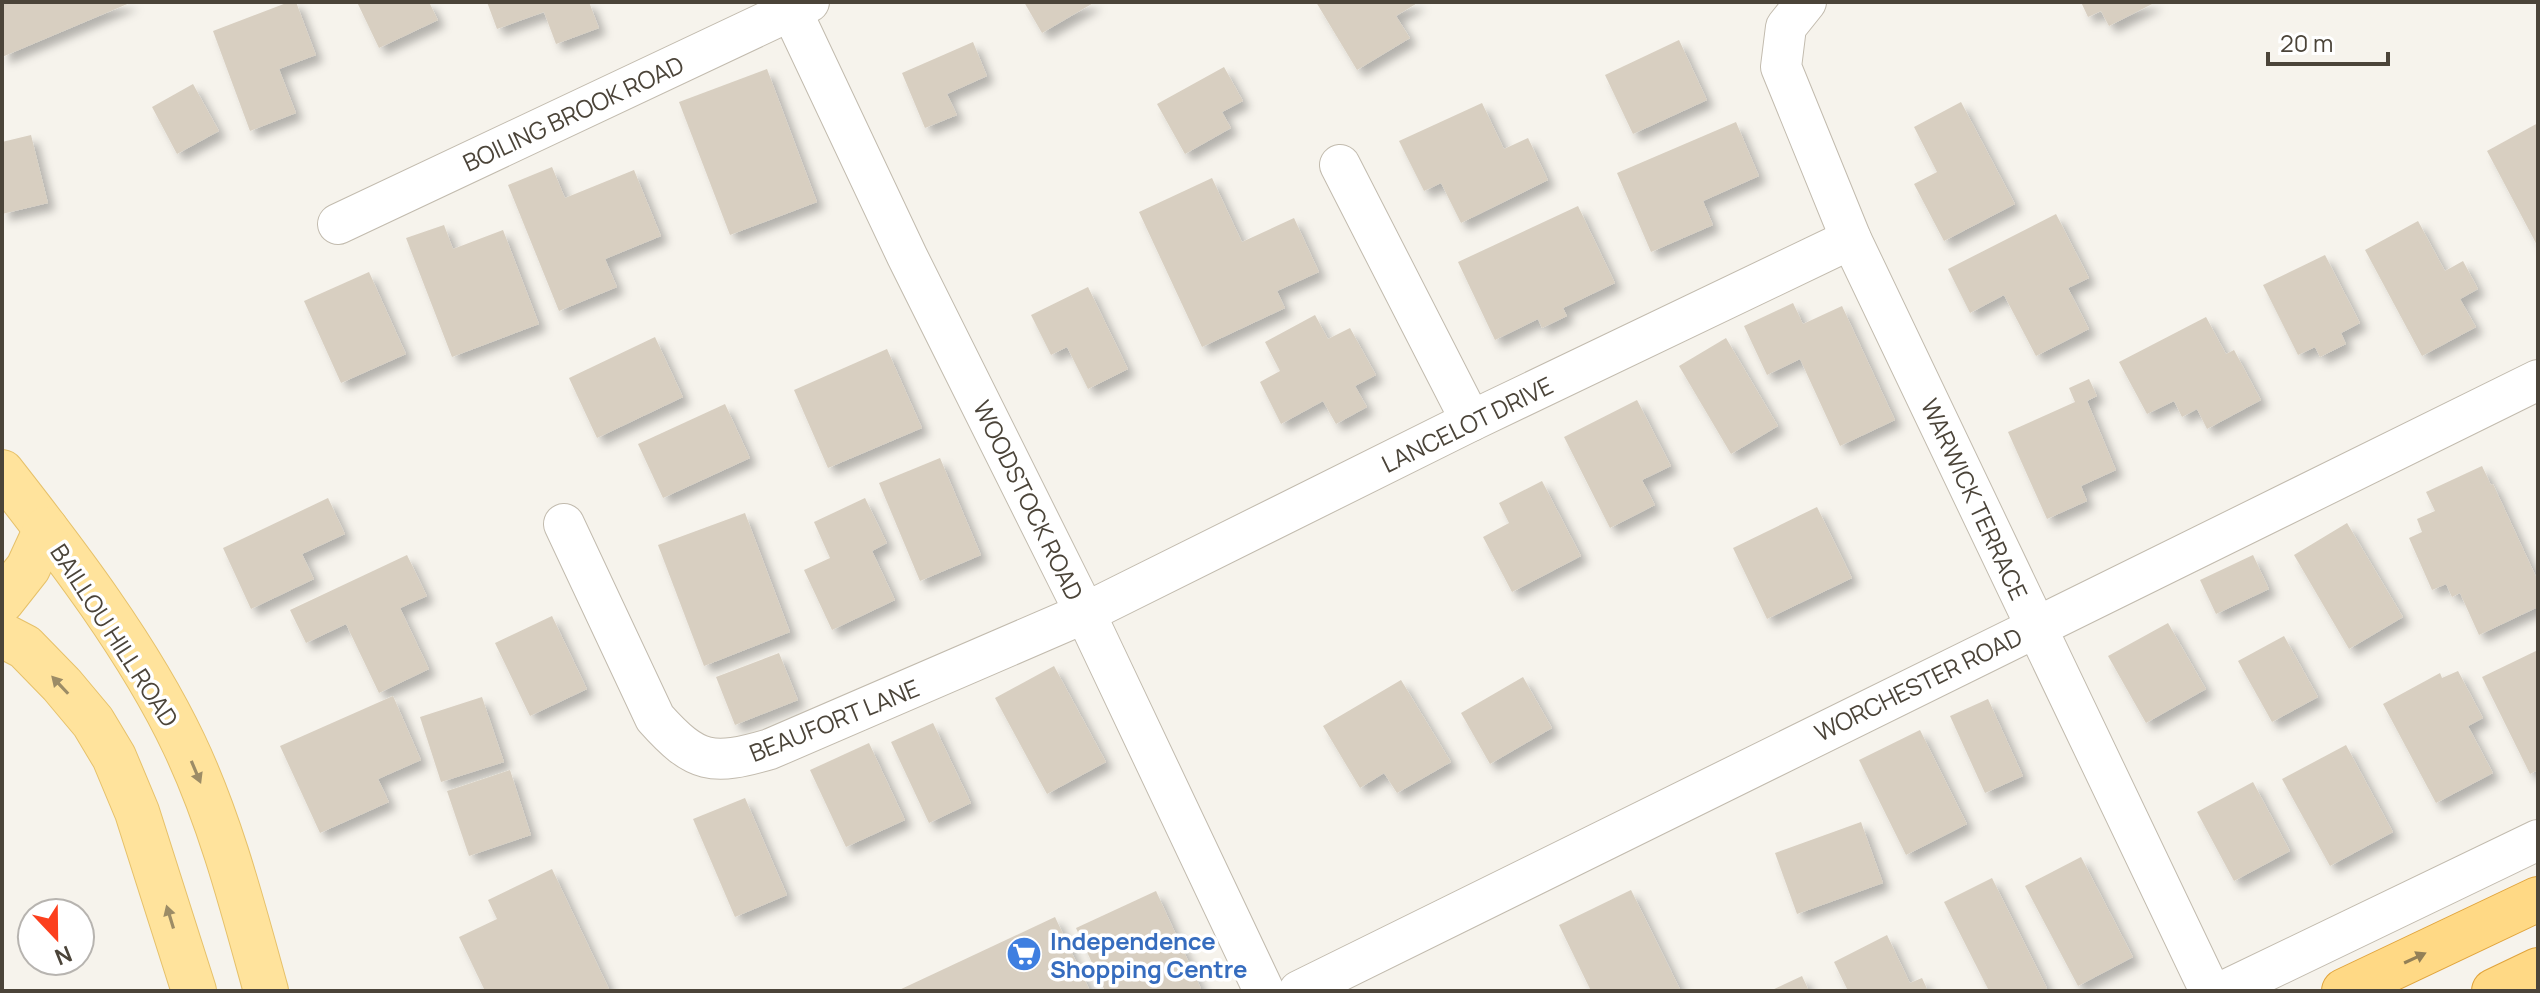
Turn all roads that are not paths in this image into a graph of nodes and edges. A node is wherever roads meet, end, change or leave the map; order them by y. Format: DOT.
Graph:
graph roads {
  1 [pos="1806,2"];
  2 [pos="800,6"];
  3 [pos="1340,165"];
  4 [pos="338,224"];
  5 [pos="1851,239"];
  6 [pos="2538,380"];
  7 [pos="1471,421"];
  8 [pos="2,472"];
  9 [pos="564,524"];
  10 [pos="46,529"];
  11 [pos="2,601"];
  12 [pos="1085,613"];
  13 [pos="2035,626"];
  14 [pos="2,635"];
  15 [pos="2538,840"];
  16 [pos="2538,899"];
  17 [pos="2538,970"];
  18 [pos="194,991"];
  19 [pos="266,991"];
  20 [pos="1264,991"];
  21 [pos="1299,991"];
  22 [pos="2210,991"];
  23 [pos="2224,991"];
  24 [pos="2344,991"];
  25 [pos="2494,991"];
  1 -- 5 [label="street, WARWICK TERRACE"];
  2 -- 4 [label="street, BOILING BROOK ROAD"];
  2 -- 12 [label="street, WOODSTOCK ROAD"];
  3 -- 7 [label="street"];
  5 -- 7 [label="street, LANCELOT DRIVE"];
  5 -- 13 [label="street, WARWICK TERRACE"];
  6 -- 13 [label="street, WORCHESTER ROAD"];
  7 -- 12 [label="street, LANCELOT DRIVE"];
  8 -- 10 [label="main road, BAILLOU HILL ROAD"];
  9 -- 12 [label="street, BEAUFORT LANE"];
  10 -- 11 [label="main road"];
  10 -- 19 [label="main road, BAILLOU HILL ROAD, one-way"];
  12 -- 20 [label="street, WOODSTOCK ROAD"];
  13 -- 21 [label="street, WORCHESTER ROAD"];
  13 -- 22 [label="street, WARWICK TERRACE"];
  18 -- 14 [label="main road, one-way"];
  15 -- 23 [label="street"];
  24 -- 16 [label="highway, one-way"];
  17 -- 25 [label="highway"];
}
